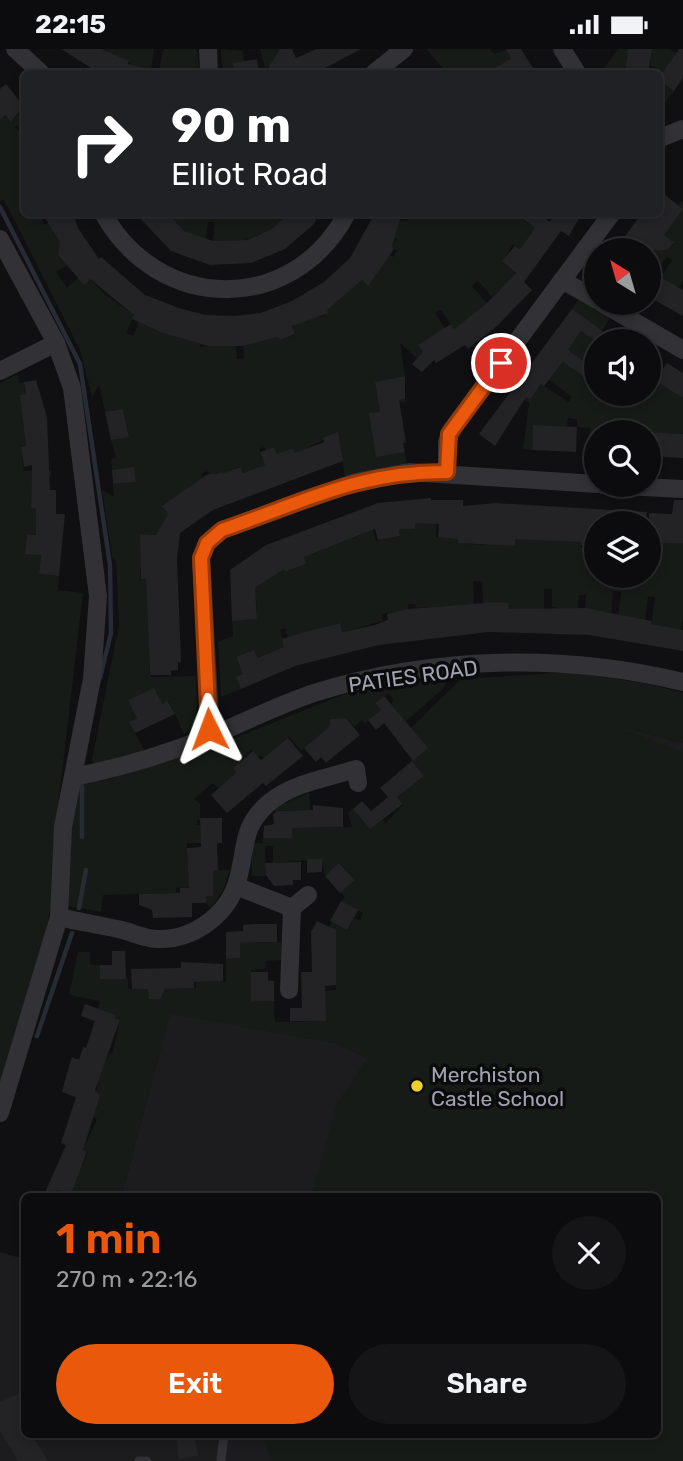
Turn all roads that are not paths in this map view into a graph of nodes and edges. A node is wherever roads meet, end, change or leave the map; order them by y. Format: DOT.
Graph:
graph roads {
  1 [pos="15,49"];
  2 [pos="208,49"];
  3 [pos="404,49"];
  4 [pos="562,49"];
  5 [pos="38,70"];
  6 [pos="209,70"];
  7 [pos="378,70"];
  8 [pos="575,70"];
  9 [pos="683,128"];
  10 [pos="663,137"];
  11 [pos="106,217"];
  12 [pos="344,217"];
  13 [pos="609,217"];
  14 [pos="0,239"];
  15 [pos="562,280"];
  16 [pos="584,293"];
  17 [pos="623,315"];
  18 [pos="56,343"];
  19 [pos="683,350"];
  20 [pos="0,371"];
  21 [pos="447,472"];
  22 [pos="584,483"];
  23 [pos="661,488"];
  24 [pos="683,489"];
  25 [pos="683,682"];
  26 [pos="211,736"];
  27 [pos="359,770"];
  28 [pos="73,777"];
  29 [pos="236,886"];
  30 [pos="309,895"];
  31 [pos="292,908"];
  32 [pos="59,917"];
  33 [pos="289,990"];
  34 [pos="0,1113"];
  35 [pos="224,1438"];
  36 [pos="139,1461"];
  37 [pos="147,1461"];
  38 [pos="221,1461"];
  1 -- 5 [label="street"];
  2 -- 6 [label="street"];
  3 -- 7 [label="street"];
  4 -- 8 [label="street"];
  9 -- 10 [label="street"];
  11 -- 12 [label="street"];
  13 -- 15 [label="street"];
  14 -- 18 [label="street"];
  15 -- 16 [label="street"];
  15 -- 21 [label="street"];
  17 -- 19 [label="street"];
  18 -- 20 [label="street"];
  18 -- 28 [label="street"];
  21 -- 22 [label="street"];
  21 -- 26 [label="street"];
  23 -- 24 [label="street"];
  25 -- 26 [label="street, PATIES ROAD"];
  26 -- 28 [label="street, PATIES ROAD"];
  27 -- 29 [label="street"];
  28 -- 32 [label="street"];
  29 -- 31 [label="street"];
  29 -- 32 [label="street"];
  30 -- 31 [label="street"];
  31 -- 33 [label="street"];
  32 -- 34 [label="street"];
  35 -- 38 [label="lane"];
  36 -- 37 [label="lane"];
}
